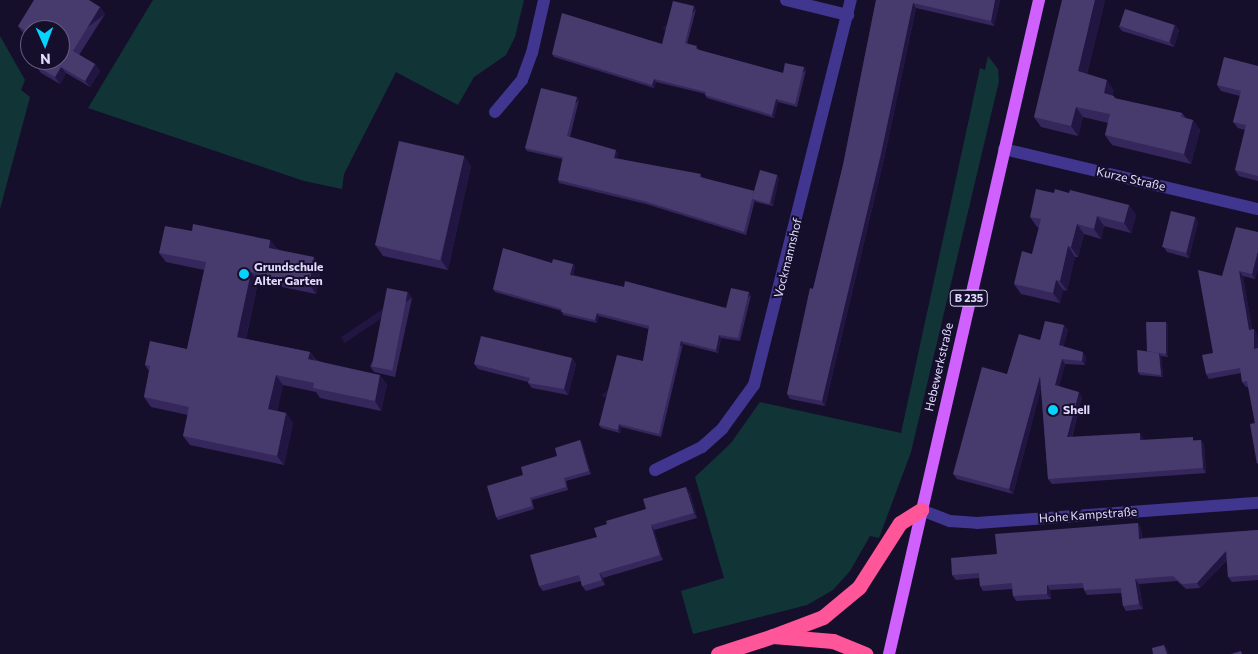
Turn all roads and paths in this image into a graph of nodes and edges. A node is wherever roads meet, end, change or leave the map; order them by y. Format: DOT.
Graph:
graph roads {
  1 [pos="544,0"];
  2 [pos="786,0"];
  3 [pos="851,0"];
  4 [pos="1039,0"];
  5 [pos="848,15"];
  6 [pos="495,112"];
  7 [pos="1004,149"];
  8 [pos="1258,209"];
  9 [pos="655,470"];
  10 [pos="1258,503"];
  11 [pos="921,510"];
  12 [pos="773,636"];
  13 [pos="718,654"];
  14 [pos="865,654"];
  15 [pos="889,654"];
  1 -- 6 [label="street"];
  2 -- 5 [label="street"];
  3 -- 5 [label="street, Vockmannshof"];
  4 -- 7 [label="main road, Hebewerkstraße / B 235"];
  5 -- 9 [label="street, Vockmannshof"];
  7 -- 8 [label="street, Kurze Straße"];
  7 -- 11 [label="main road, Hebewerkstraße / B 235"];
  10 -- 11 [label="street, Hohe Kampstraße"];
  11 -- 12 [label="highway"];
  11 -- 15 [label="main road, Hebewerkstraße / B 235"];
  12 -- 13 [label="highway"];
  12 -- 14 [label="highway"];
}
